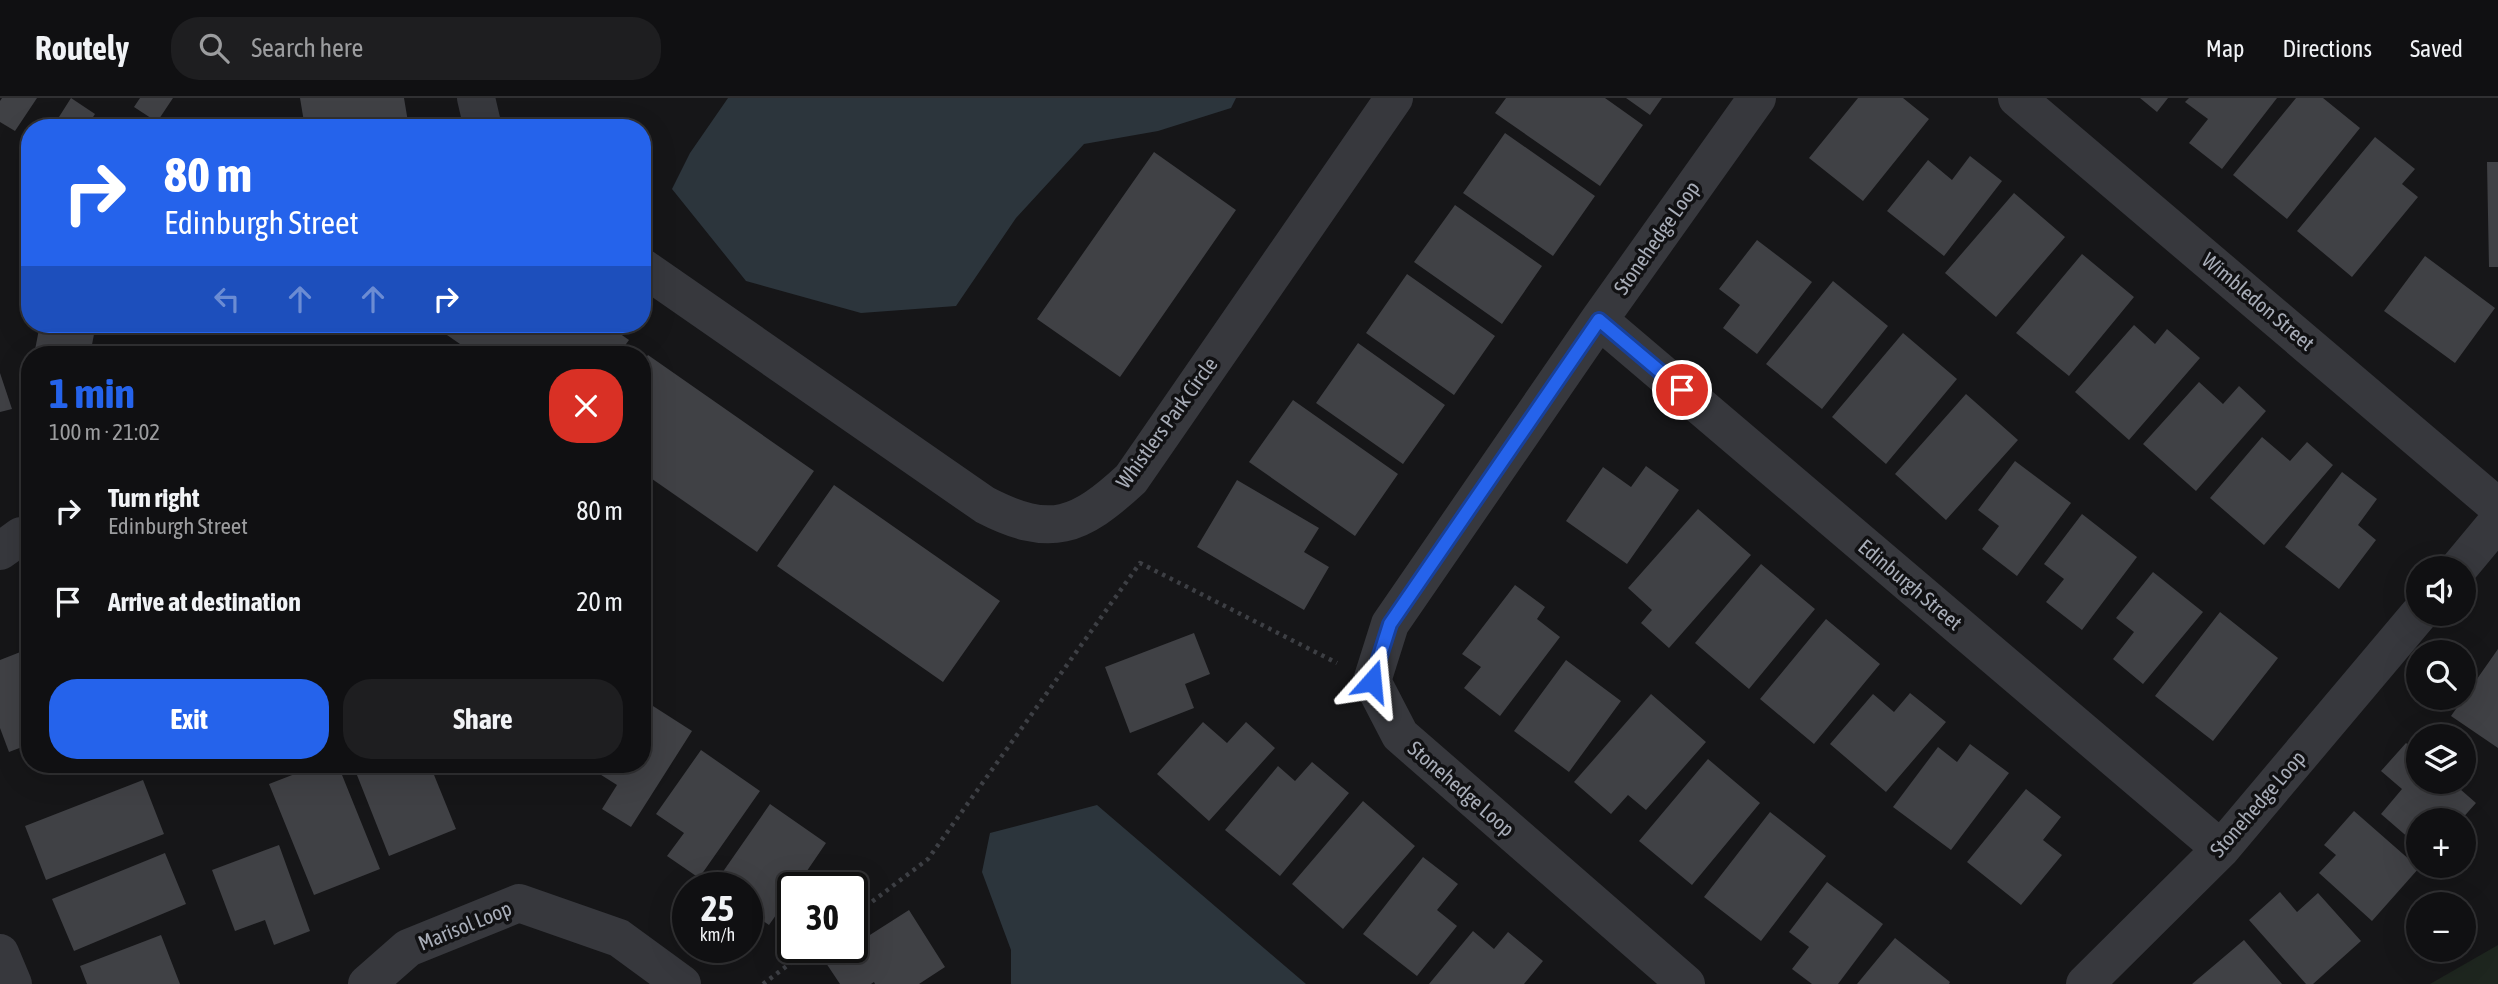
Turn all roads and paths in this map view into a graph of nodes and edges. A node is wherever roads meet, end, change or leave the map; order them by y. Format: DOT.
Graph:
graph roads {
  1 [pos="476,98"];
  2 [pos="1394,98"];
  3 [pos="1757,98"];
  4 [pos="2017,98"];
  5 [pos="481,119"];
  6 [pos="651,273"];
  7 [pos="1599,320"];
  8 [pos="2498,507"];
  9 [pos="2498,521"];
  10 [pos="2469,556"];
  11 [pos="2409,626"];
  12 [pos="1372,681"];
  13 [pos="2221,849"];
  14 [pos="868,905"];
  15 [pos="0,953"];
  16 [pos="791,963"];
  17 [pos="13,984"];
  18 [pos="367,984"];
  19 [pos="682,984"];
  20 [pos="763,984"];
  21 [pos="1686,984"];
  22 [pos="2085,984"];
  1 -- 5 [label="street"];
  2 -- 6 [label="street, Whistlers Park Circle"];
  3 -- 7 [label="street, Stonehedge Loop"];
  4 -- 8 [label="street, Wimbledon Street"];
  7 -- 12 [label="street, Stonehedge Loop"];
  7 -- 13 [label="street, Edinburgh Street"];
  9 -- 10 [label="street"];
  11 -- 13 [label="street, Stonehedge Loop"];
  12 -- 14 [label="path"];
  12 -- 21 [label="street, Stonehedge Loop"];
  13 -- 22 [label="street, Stonehedge Loop"];
  15 -- 17 [label="street"];
  16 -- 20 [label="path"];
  18 -- 19 [label="street, Marisol Loop"];
}
